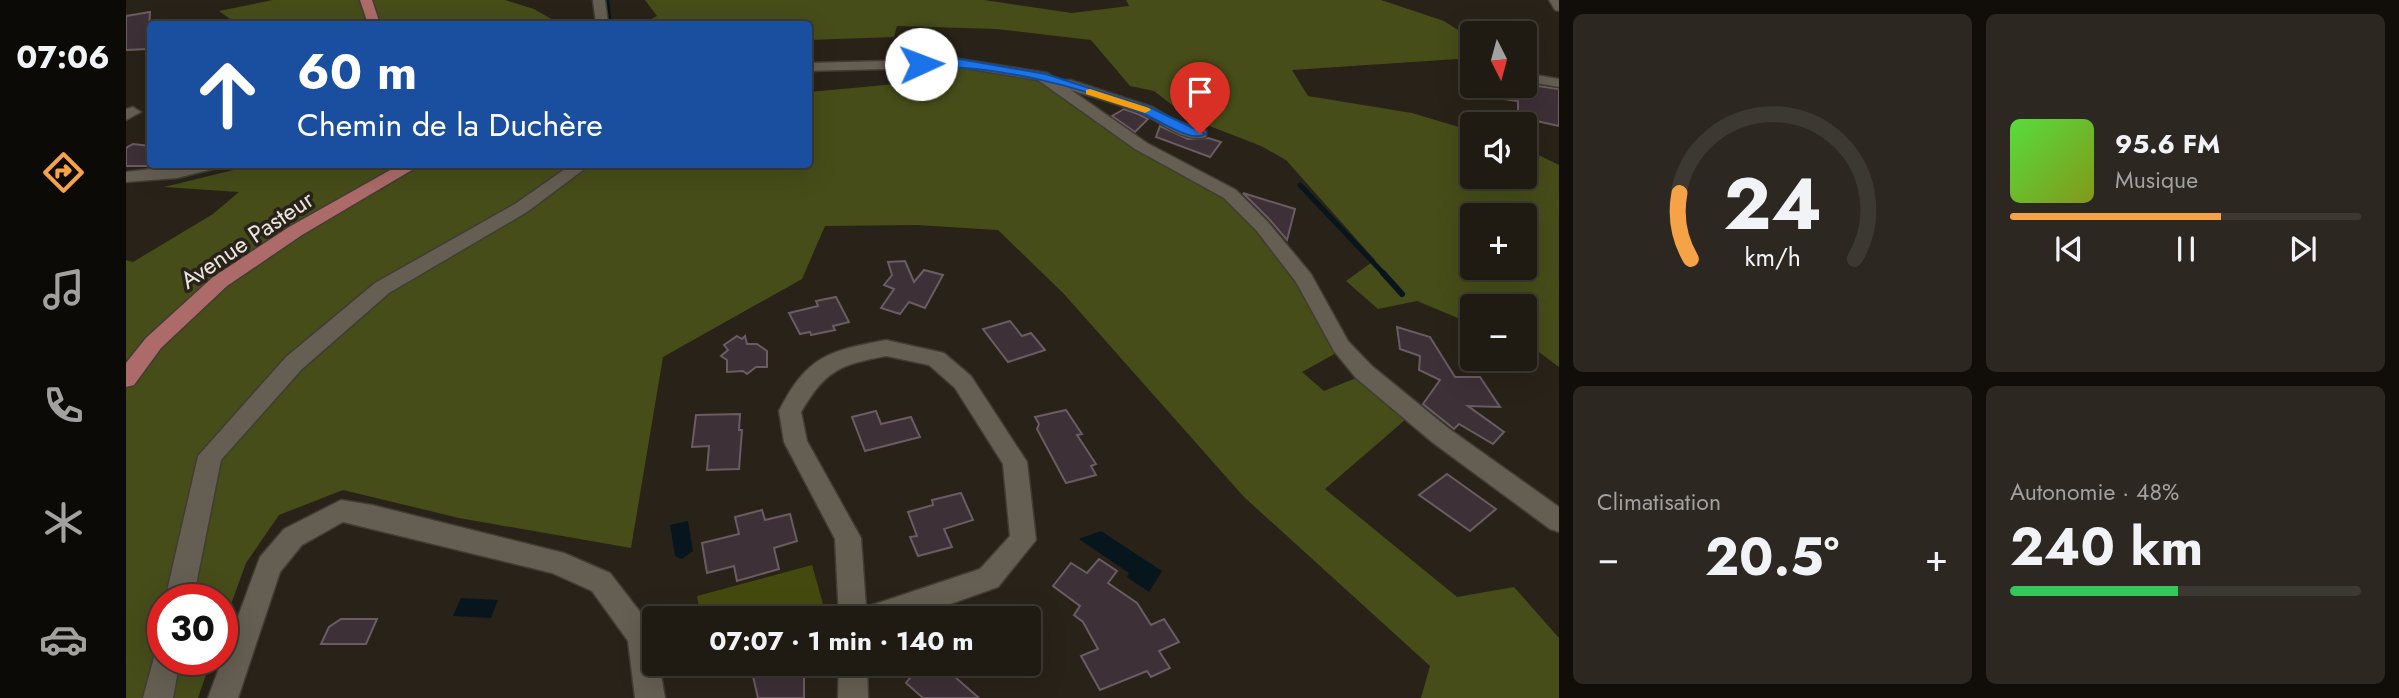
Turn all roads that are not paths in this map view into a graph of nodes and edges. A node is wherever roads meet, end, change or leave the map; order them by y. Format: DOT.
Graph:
graph roads {
  1 [pos="366,0"];
  2 [pos="598,0"];
  3 [pos="1555,0"];
  4 [pos="1559,7"];
  5 [pos="373,21"];
  6 [pos="601,21"];
  7 [pos="812,66"];
  8 [pos="1042,76"];
  9 [pos="1537,79"];
  10 [pos="1559,83"];
  11 [pos="1200,134"];
  12 [pos="198,168"];
  13 [pos="407,168"];
  14 [pos="577,168"];
  15 [pos="126,177"];
  16 [pos="126,379"];
  17 [pos="1559,521"];
  18 [pos="183,584"];
  19 [pos="852,606"];
  20 [pos="908,606"];
  21 [pos="163,675"];
  22 [pos="853,676"];
  23 [pos="158,698"];
  24 [pos="223,698"];
  25 [pos="650,698"];
  26 [pos="853,698"];
  1 -- 5 [label="main road"];
  2 -- 6 [label="street"];
  3 -- 4 [label="street"];
  7 -- 8 [label="street"];
  8 -- 11 [label="street"];
  8 -- 17 [label="street"];
  9 -- 10 [label="street"];
  12 -- 15 [label="street"];
  13 -- 16 [label="main road, Avenue Pasteur"];
  14 -- 18 [label="street"];
  19 -- 20 [label="street"];
  21 -- 23 [label="street"];
  22 -- 26 [label="street"];
  24 -- 25 [label="street"];
}
